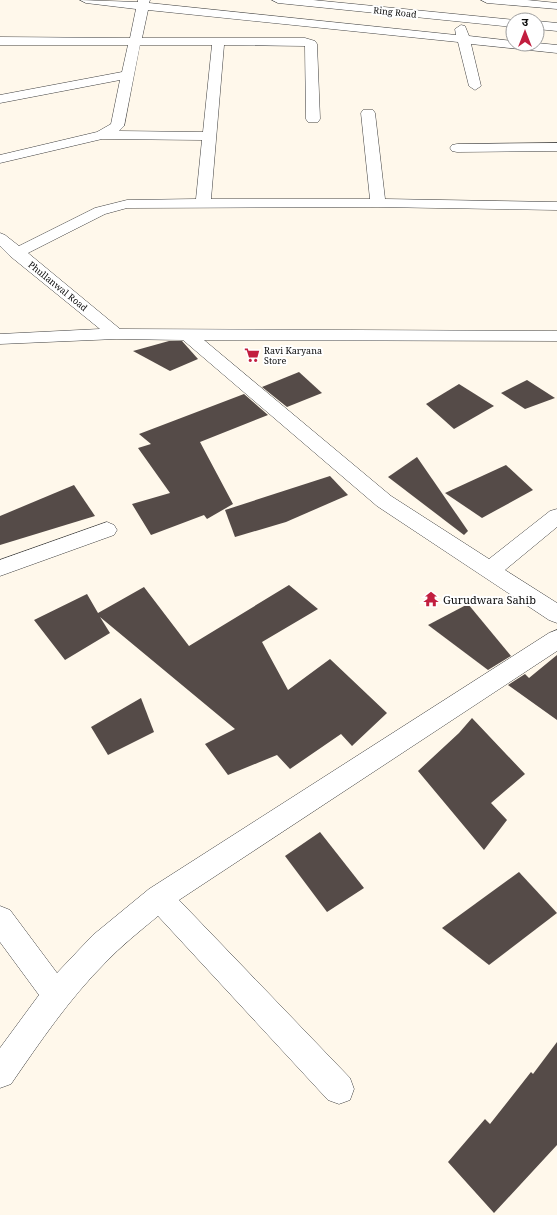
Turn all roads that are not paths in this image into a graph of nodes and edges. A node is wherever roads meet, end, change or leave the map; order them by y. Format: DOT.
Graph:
graph roads {
  1 [pos="86,0"];
  2 [pos="186,0"];
  3 [pos="278,0"];
  4 [pos="487,0"];
  5 [pos="144,3"];
  6 [pos="557,6"];
  7 [pos="299,16"];
  8 [pos="505,22"];
  9 [pos="545,26"];
  10 [pos="557,27"];
  11 [pos="462,34"];
  12 [pos="505,34"];
  13 [pos="545,37"];
  14 [pos="557,38"];
  15 [pos="134,40"];
  16 [pos="0,41"];
  17 [pos="218,41"];
  18 [pos="557,49"];
  19 [pos="128,75"];
  20 [pos="475,86"];
  21 [pos="0,100"];
  22 [pos="368,113"];
  23 [pos="313,120"];
  24 [pos="102,135"];
  25 [pos="210,136"];
  26 [pos="557,147"];
  27 [pos="457,148"];
  28 [pos="0,160"];
  29 [pos="202,202"];
  30 [pos="378,203"];
  31 [pos="557,206"];
  32 [pos="0,238"];
  33 [pos="16,253"];
  34 [pos="116,334"];
  35 [pos="187,334"];
  36 [pos="557,336"];
  37 [pos="0,339"];
  38 [pos="557,516"];
  39 [pos="107,530"];
  40 [pos="0,568"];
  41 [pos="489,571"];
  42 [pos="557,614"];
  43 [pos="557,639"];
  44 [pos="159,898"];
  45 [pos="0,919"];
  46 [pos="57,996"];
  47 [pos="0,1072"];
  48 [pos="339,1089"];
  1 -- 5 [label="street"];
  2 -- 7 [label="street"];
  3 -- 8 [label="street, Ring Road"];
  4 -- 6 [label="street"];
  5 -- 7 [label="street"];
  5 -- 15 [label="street"];
  7 -- 11 [label="street"];
  9 -- 10 [label="street"];
  11 -- 12 [label="street"];
  11 -- 18 [label="street"];
  11 -- 20 [label="street"];
  13 -- 14 [label="street"];
  15 -- 16 [label="street"];
  15 -- 17 [label="street"];
  15 -- 19 [label="street"];
  17 -- 23 [label="street"];
  17 -- 25 [label="street"];
  19 -- 21 [label="street"];
  19 -- 24 [label="street"];
  22 -- 30 [label="street"];
  24 -- 25 [label="street"];
  24 -- 28 [label="street"];
  25 -- 29 [label="street"];
  26 -- 27 [label="street"];
  29 -- 30 [label="street"];
  29 -- 33 [label="street"];
  30 -- 31 [label="street"];
  32 -- 33 [label="street, Phullanwal Road"];
  33 -- 34 [label="street, Phullanwal Road"];
  34 -- 35 [label="street"];
  34 -- 37 [label="street"];
  35 -- 36 [label="street"];
  35 -- 41 [label="street"];
  38 -- 41 [label="street"];
  39 -- 40 [label="street"];
  41 -- 42 [label="street"];
  43 -- 44 [label="street"];
  44 -- 46 [label="street"];
  44 -- 48 [label="street"];
  45 -- 46 [label="street"];
  46 -- 47 [label="street"];
}
